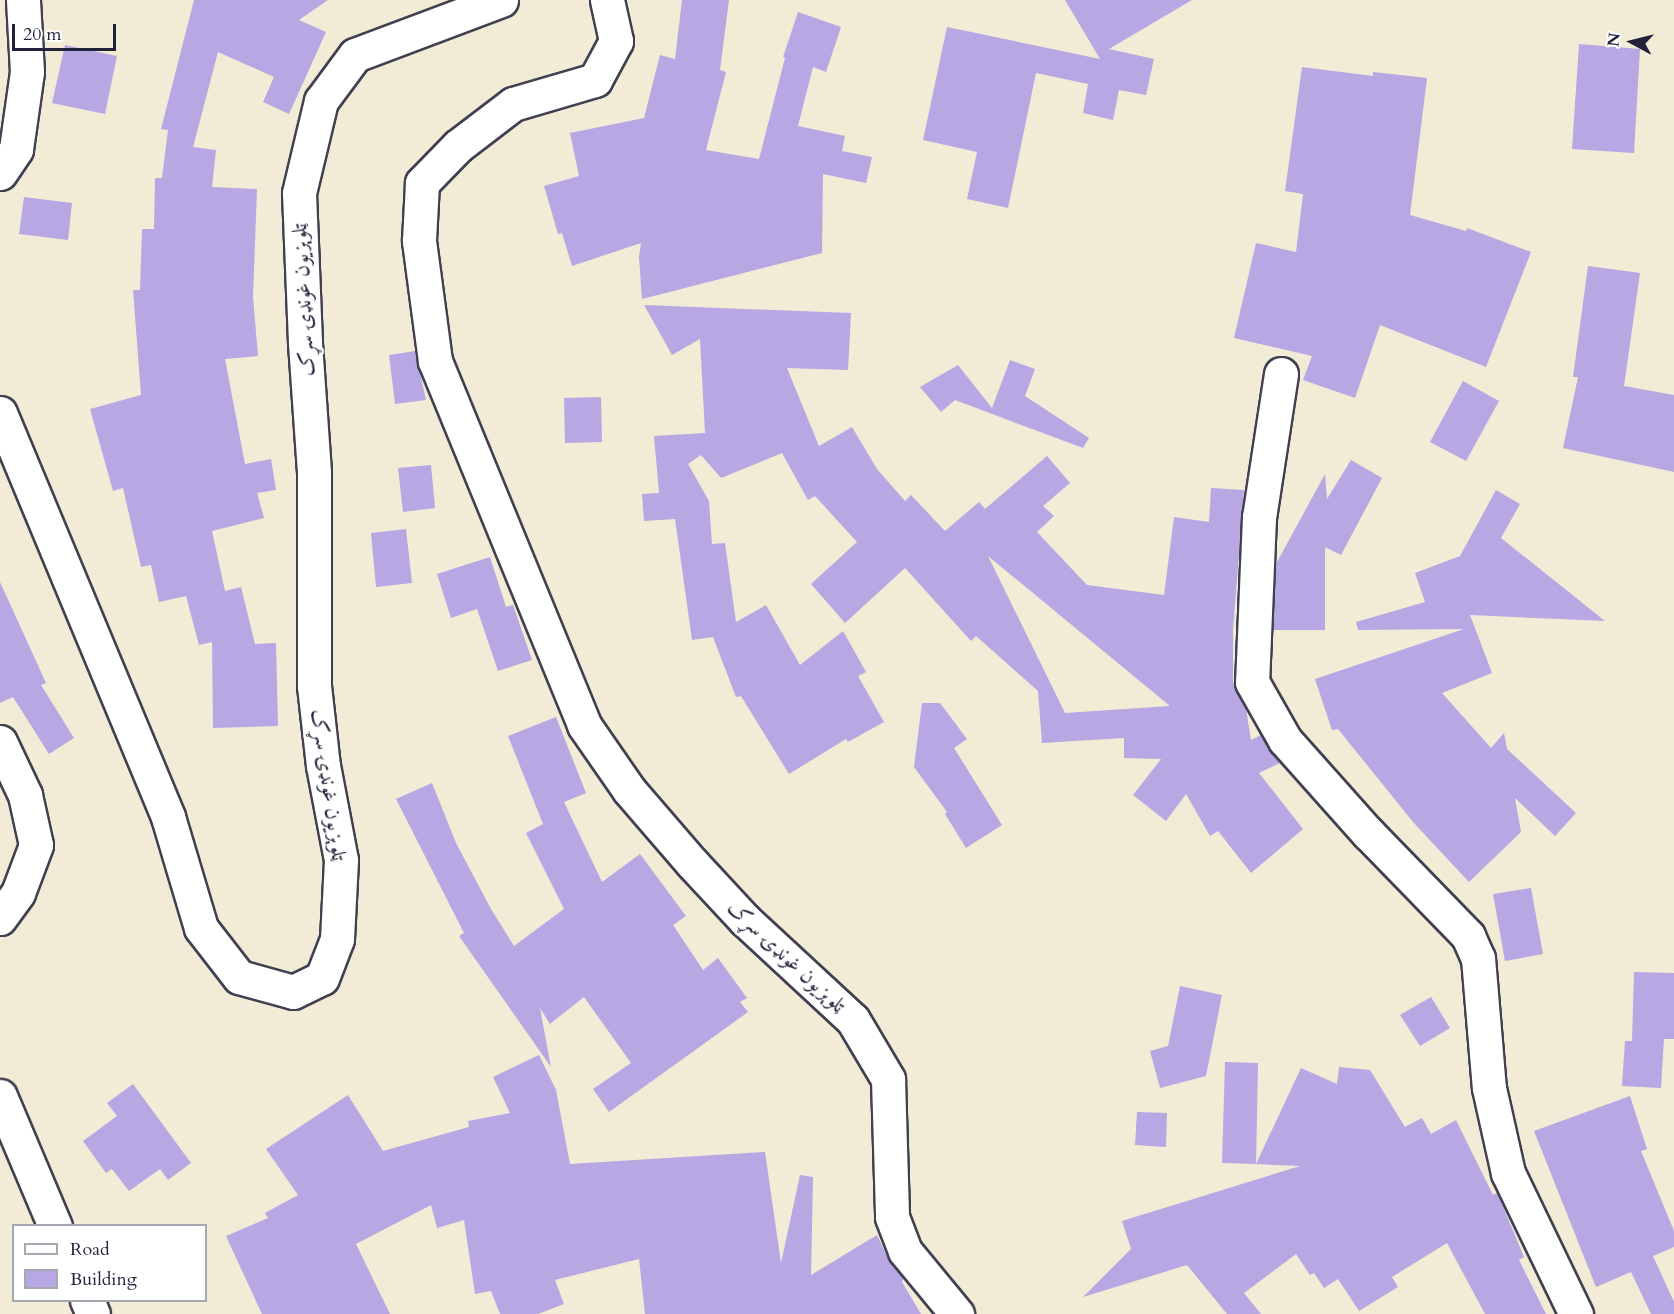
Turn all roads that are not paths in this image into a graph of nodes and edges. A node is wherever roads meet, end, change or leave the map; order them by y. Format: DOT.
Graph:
graph roads {
  1 [pos="23,0"];
  2 [pos="501,0"];
  3 [pos="608,0"];
  4 [pos="0,173"];
  5 [pos="1281,374"];
  6 [pos="0,413"];
  7 [pos="0,742"];
  8 [pos="0,918"];
  9 [pos="0,1096"];
  10 [pos="54,1224"];
  11 [pos="957,1314"];
  12 [pos="1576,1314"];
  1 -- 4 [label="street"];
  2 -- 6 [label="street, ټلوېزيون غونډۍ سړک"];
  3 -- 11 [label="street, ټلوېزيون غونډۍ سړک"];
  5 -- 12 [label="street"];
  7 -- 8 [label="street"];
  9 -- 10 [label="street"];
}
